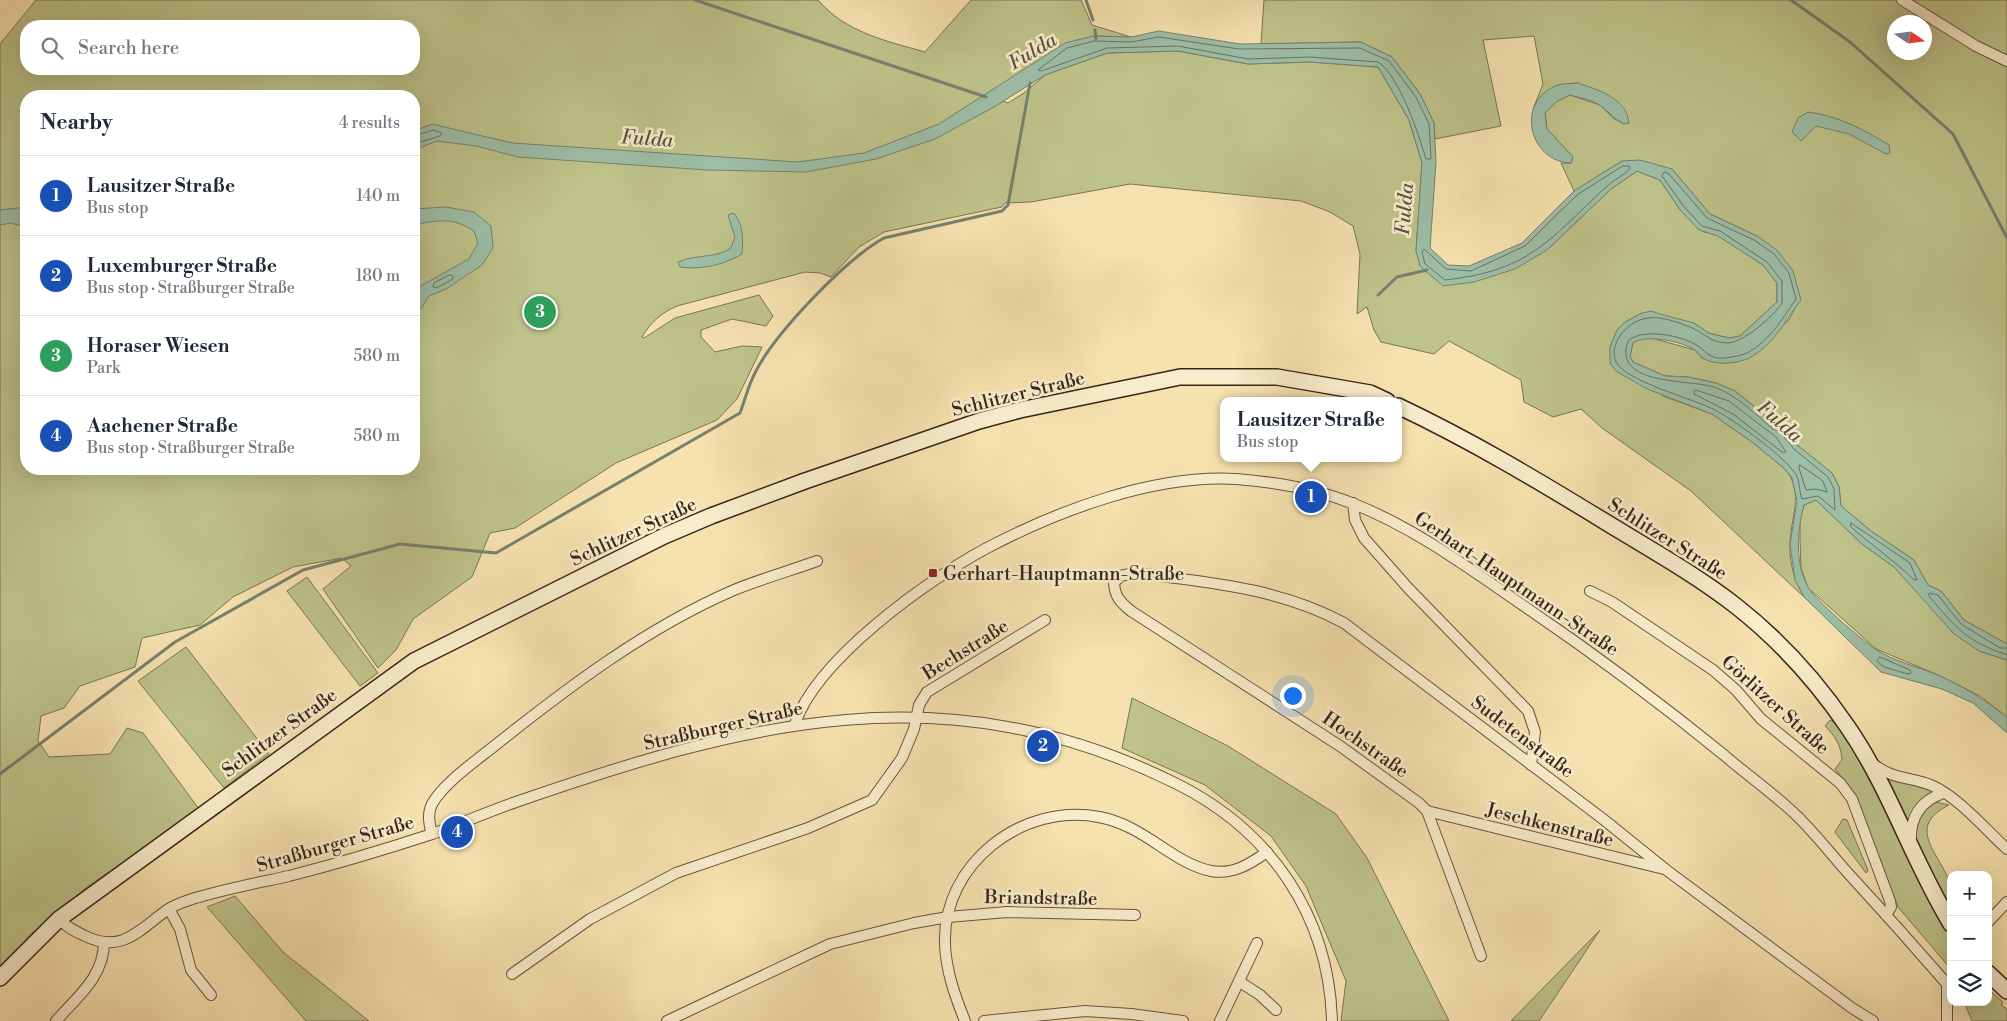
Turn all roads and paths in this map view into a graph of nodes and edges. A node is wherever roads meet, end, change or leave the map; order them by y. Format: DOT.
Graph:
graph roads {
  1 [pos="1902,0"];
  2 [pos="2007,61"];
  3 [pos="1378,397"];
  4 [pos="1402,408"];
  5 [pos="1353,503"];
  6 [pos="817,561"];
  7 [pos="1114,583"];
  8 [pos="1590,591"];
  9 [pos="1045,620"];
  10 [pos="916,716"];
  11 [pos="795,724"];
  12 [pos="1869,760"];
  13 [pos="1531,765"];
  14 [pos="1943,793"];
  15 [pos="1427,811"];
  16 [pos="432,834"];
  17 [pos="1911,844"];
  18 [pos="2007,849"];
  19 [pos="1267,852"];
  20 [pos="1665,869"];
  21 [pos="2007,902"];
  22 [pos="169,909"];
  23 [pos="1135,915"];
  24 [pos="1886,915"];
  25 [pos="948,917"];
  26 [pos="1947,917"];
  27 [pos="1992,918"];
  28 [pos="59,919"];
  29 [pos="104,942"];
  30 [pos="1257,943"];
  31 [pos="1481,956"];
  32 [pos="512,974"];
  33 [pos="1992,976"];
  34 [pos="0,978"];
  35 [pos="1947,979"];
  36 [pos="1240,982"];
  37 [pos="2007,990"];
  38 [pos="210,995"];
  39 [pos="1947,1006"];
  40 [pos="1276,1010"];
  41 [pos="56,1021"];
  42 [pos="667,1021"];
  43 [pos="965,1021"];
  44 [pos="984,1021"];
  45 [pos="1183,1021"];
  46 [pos="1220,1021"];
  47 [pos="1332,1021"];
  48 [pos="1874,1021"];
  49 [pos="1946,1021"];
  1 -- 2 [label="street"];
  3 -- 28 [label="main road, Schlitzer Straße"];
  4 -- 12 [label="main road, Schlitzer Straße"];
  5 -- 11 [label="street, Gerhart-Hauptmann-Straße"];
  5 -- 13 [label="street"];
  5 -- 24 [label="street, Gerhart-Hauptmann-Straße"];
  6 -- 16 [label="street"];
  7 -- 13 [label="street, Sudetenstraße"];
  7 -- 15 [label="street, Hochstraße"];
  8 -- 24 [label="street, Görlitzer Straße"];
  9 -- 10 [label="street, Bechstraße"];
  10 -- 11 [label="street, Straßburger Straße"];
  10 -- 19 [label="street, Straßburger Straße"];
  10 -- 32 [label="street, Bechstraße"];
  11 -- 16 [label="street, Straßburger Straße"];
  12 -- 14 [label="street"];
  12 -- 17 [label="main road, Schlitzer Straße"];
  13 -- 20 [label="street, Sudetenstraße"];
  14 -- 17 [label="street"];
  14 -- 18 [label="street"];
  15 -- 20 [label="street, Jeschkenstraße"];
  15 -- 31 [label="street"];
  16 -- 22 [label="street, Straßburger Straße"];
  17 -- 26 [label="main road, Schlitzer Straße"];
  19 -- 25 [label="street"];
  19 -- 47 [label="street, Straßburger Straße"];
  20 -- 48 [label="street, Sudetenstraße"];
  21 -- 27 [label="street"];
  22 -- 29 [label="street, Straßburger Straße"];
  22 -- 38 [label="street"];
  23 -- 25 [label="street, Briandstraße"];
  24 -- 35 [label="street, Gerhart-Hauptmann-Straße"];
  25 -- 42 [label="street, Briandstraße"];
  25 -- 43 [label="street"];
  28 -- 29 [label="street, Straßburger Straße"];
  28 -- 34 [label="main road, Schlitzer Straße"];
  29 -- 41 [label="street"];
  30 -- 36 [label="street"];
  33 -- 37 [label="main road"];
  36 -- 40 [label="street"];
  36 -- 46 [label="street"];
  39 -- 49 [label="street"];
  44 -- 45 [label="street"];
}
